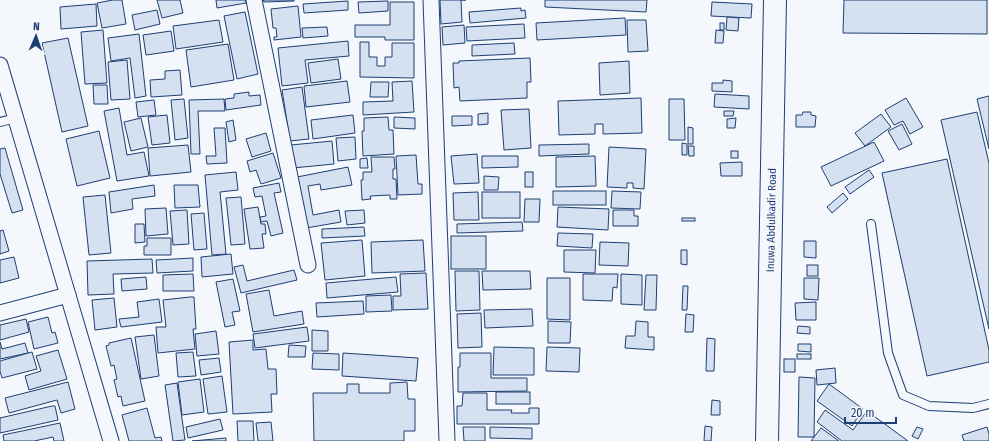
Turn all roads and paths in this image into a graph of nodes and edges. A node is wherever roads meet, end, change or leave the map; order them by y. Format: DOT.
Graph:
graph roads {
  1 [pos="254,0"];
  2 [pos="431,0"];
  3 [pos="775,0"];
  4 [pos="0,65"];
  5 [pos="16,118"];
  6 [pos="0,122"];
  7 [pos="870,224"];
  8 [pos="308,264"];
  9 [pos="68,294"];
  10 [pos="0,313"];
  11 [pos="989,404"];
  12 [pos="111,441"];
  13 [pos="447,441"];
  14 [pos="767,441"];
  1 -- 8 [label="street"];
  2 -- 13 [label="street"];
  3 -- 14 [label="main road, Inuwa Abdulkadir Road"];
  4 -- 5 [label="street"];
  5 -- 6 [label="lane"];
  5 -- 9 [label="street"];
  7 -- 11 [label="lane"];
  9 -- 10 [label="street"];
  9 -- 12 [label="street"];
}
